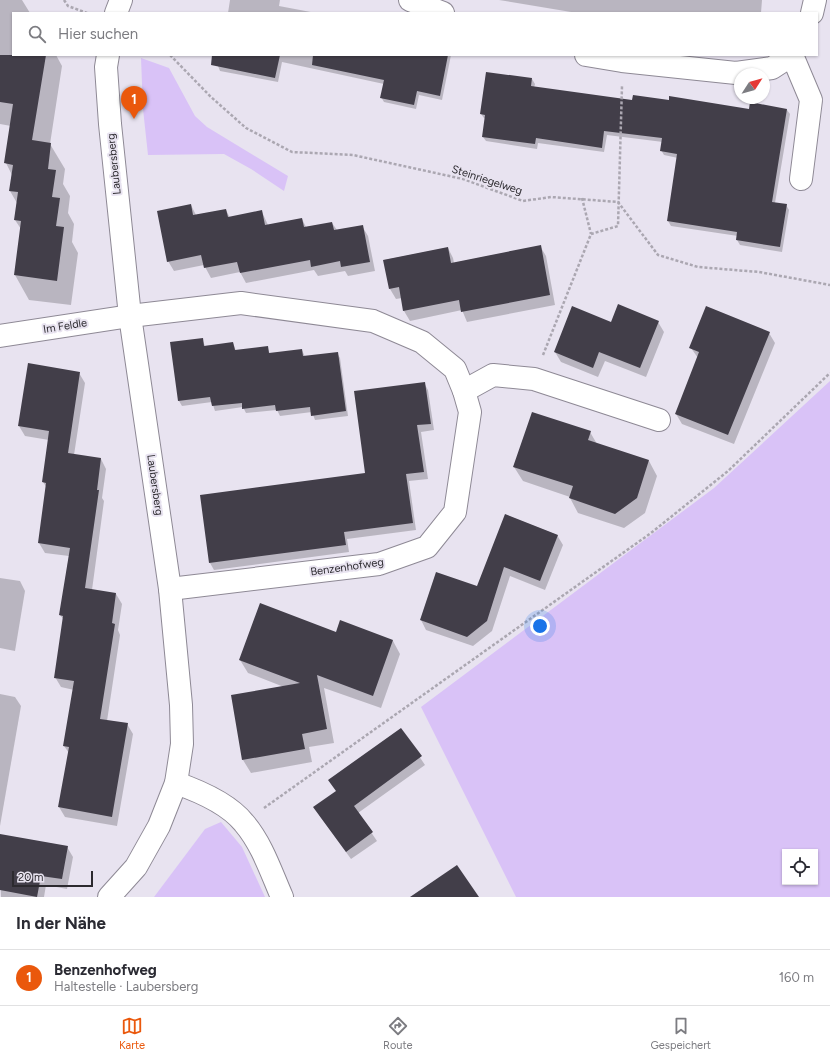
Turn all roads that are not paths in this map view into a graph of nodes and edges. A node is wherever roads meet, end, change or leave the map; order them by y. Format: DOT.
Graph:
graph roads {
  1 [pos="121,0"];
  2 [pos="410,0"];
  3 [pos="815,0"];
  4 [pos="116,12"];
  5 [pos="441,12"];
  6 [pos="812,12"];
  7 [pos="108,56"];
  8 [pos="591,56"];
  9 [pos="790,56"];
  10 [pos="792,56"];
  11 [pos="801,179"];
  12 [pos="130,316"];
  13 [pos="0,336"];
  14 [pos="464,391"];
  15 [pos="659,420"];
  16 [pos="170,589"];
  17 [pos="176,782"];
  18 [pos="109,897"];
  19 [pos="282,897"];
  1 -- 4 [label="street"];
  2 -- 5 [label="street"];
  3 -- 6 [label="street"];
  7 -- 12 [label="street, Laubersberg"];
  8 -- 9 [label="street"];
  10 -- 11 [label="street"];
  12 -- 13 [label="street, Im Feldle"];
  12 -- 14 [label="street, Benzenhofweg"];
  12 -- 16 [label="street, Laubersberg"];
  14 -- 15 [label="street"];
  14 -- 16 [label="street, Benzenhofweg"];
  16 -- 17 [label="street, Laubersberg"];
  17 -- 18 [label="street, Laubersberg"];
  17 -- 19 [label="street"];
}
